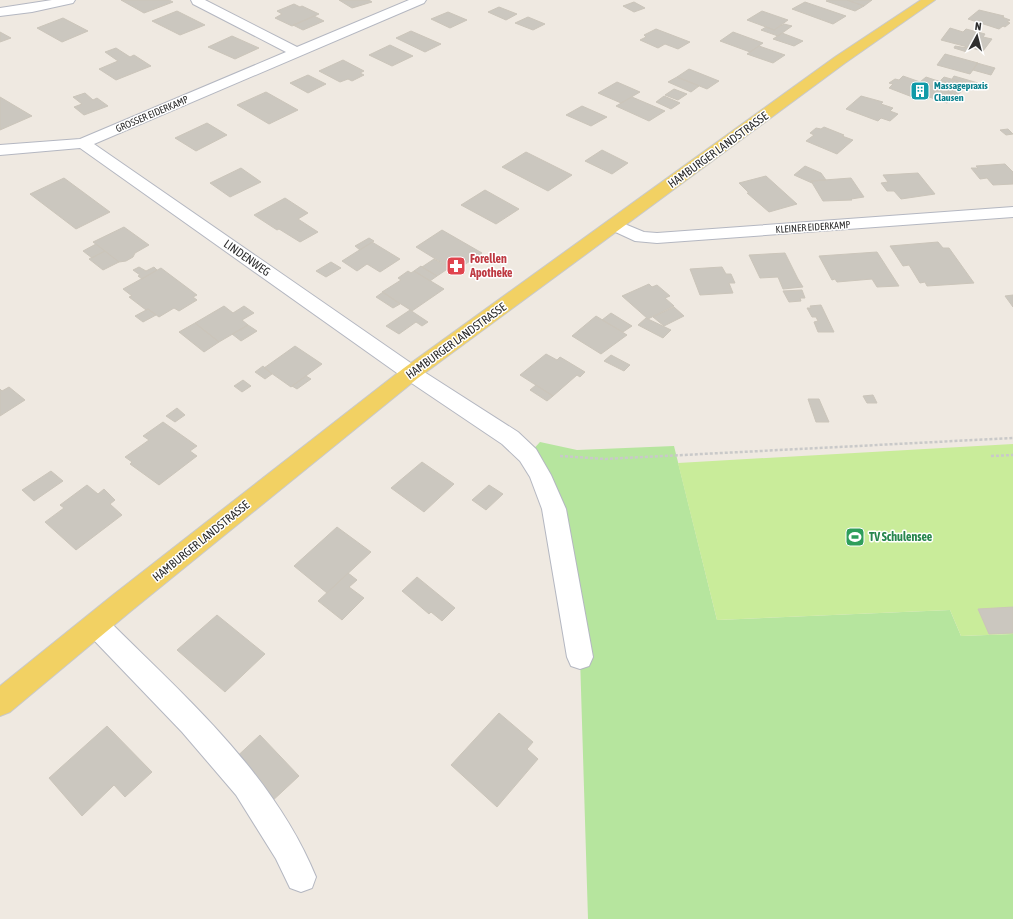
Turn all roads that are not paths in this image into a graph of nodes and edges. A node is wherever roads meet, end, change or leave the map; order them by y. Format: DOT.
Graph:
graph roads {
  1 [pos="68,0"];
  2 [pos="420,0"];
  3 [pos="929,0"];
  4 [pos="197,1"];
  5 [pos="0,12"];
  6 [pos="298,53"];
  7 [pos="83,143"];
  8 [pos="0,150"];
  9 [pos="1013,212"];
  10 [pos="615,225"];
  11 [pos="411,373"];
  12 [pos="96,625"];
  13 [pos="580,657"];
  14 [pos="0,703"];
  15 [pos="301,877"];
  1 -- 5 [label="street"];
  2 -- 6 [label="street, GROSSER EIDERKAMP"];
  3 -- 10 [label="main road, HAMBURGER LANDSTRASSE"];
  4 -- 6 [label="street"];
  6 -- 7 [label="street, GROSSER EIDERKAMP"];
  7 -- 8 [label="street, GROSSER EIDERKAMP"];
  7 -- 11 [label="street, LINDENWEG"];
  9 -- 10 [label="street, KLEINER EIDERKAMP"];
  10 -- 11 [label="main road, HAMBURGER LANDSTRASSE"];
  11 -- 12 [label="main road, HAMBURGER LANDSTRASSE"];
  11 -- 13 [label="street, LINDENWEG"];
  12 -- 14 [label="main road, HAMBURGER LANDSTRASSE"];
  12 -- 15 [label="street"];
}
